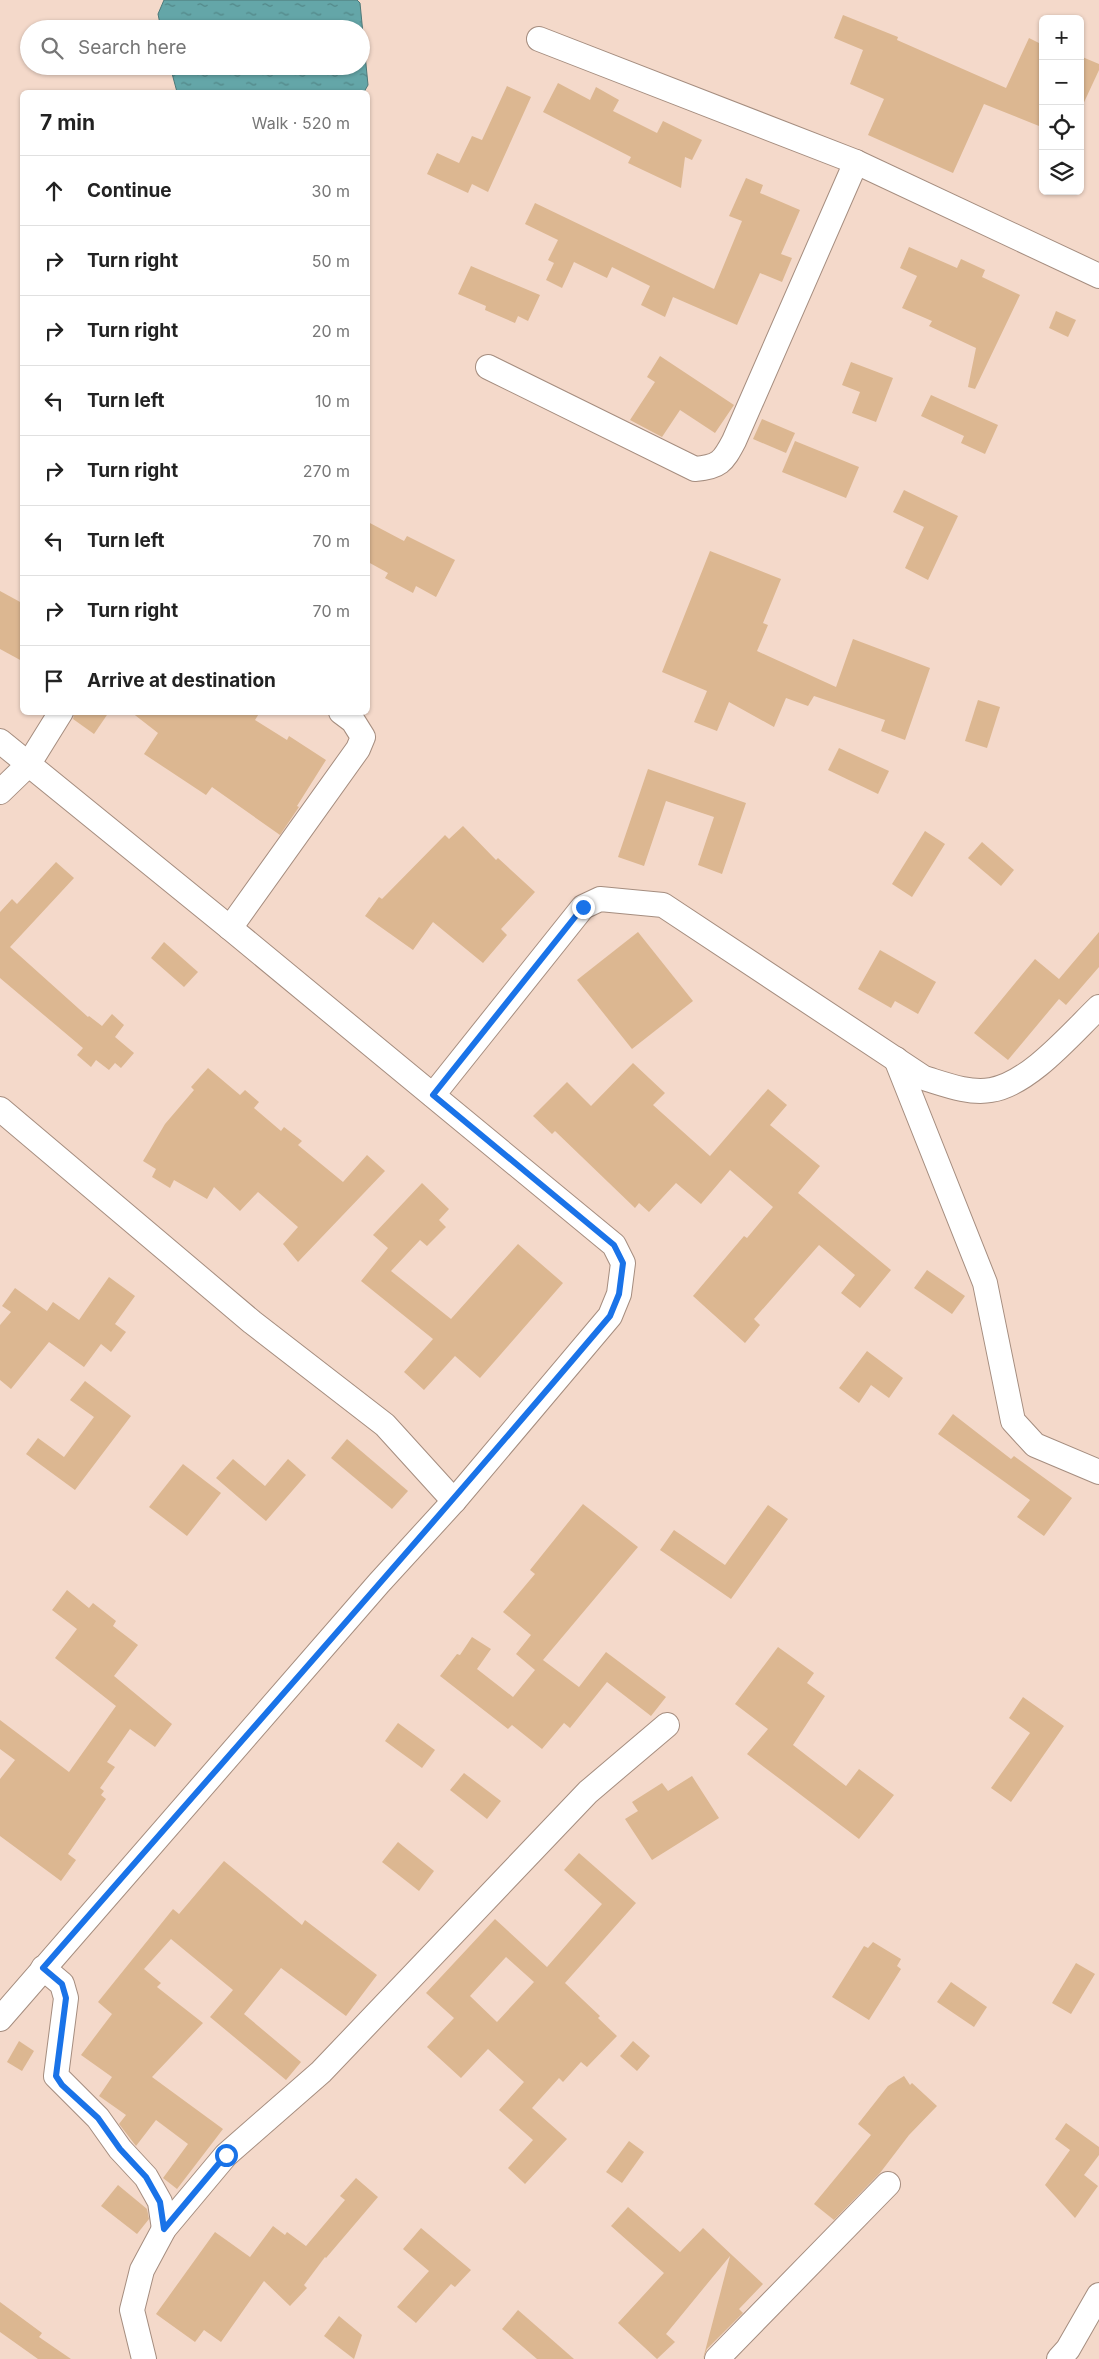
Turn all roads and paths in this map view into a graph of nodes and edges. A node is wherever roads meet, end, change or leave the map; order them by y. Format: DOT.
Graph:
graph roads {
  1 [pos="540,39"];
  2 [pos="856,162"];
  3 [pos="1099,276"];
  4 [pos="488,367"];
  5 [pos="59,715"];
  6 [pos="345,715"];
  7 [pos="0,741"];
  8 [pos="28,765"];
  9 [pos="0,792"];
  10 [pos="230,928"];
  11 [pos="1099,1007"];
  12 [pos="896,1059"];
  13 [pos="433,1095"];
  14 [pos="0,1109"];
  15 [pos="1099,1472"];
  16 [pos="454,1501"];
  17 [pos="667,1725"];
  18 [pos="43,1968"];
  19 [pos="0,2019"];
  20 [pos="888,2184"];
  21 [pos="164,2229"];
  22 [pos="1099,2295"];
  23 [pos="1068,2356"];
  24 [pos="144,2359"];
  25 [pos="717,2359"];
  1 -- 2 [label="street"];
  2 -- 3 [label="street"];
  2 -- 4 [label="street"];
  5 -- 8 [label="street"];
  6 -- 10 [label="street"];
  7 -- 8 [label="street"];
  8 -- 9 [label="street"];
  8 -- 10 [label="street"];
  10 -- 13 [label="street"];
  11 -- 12 [label="street"];
  12 -- 13 [label="street"];
  12 -- 15 [label="street"];
  13 -- 16 [label="street"];
  14 -- 16 [label="street"];
  16 -- 18 [label="street"];
  17 -- 21 [label="street"];
  18 -- 19 [label="street"];
  18 -- 21 [label="street"];
  20 -- 25 [label="street"];
  21 -- 24 [label="street"];
  22 -- 23 [label="street"];
}
